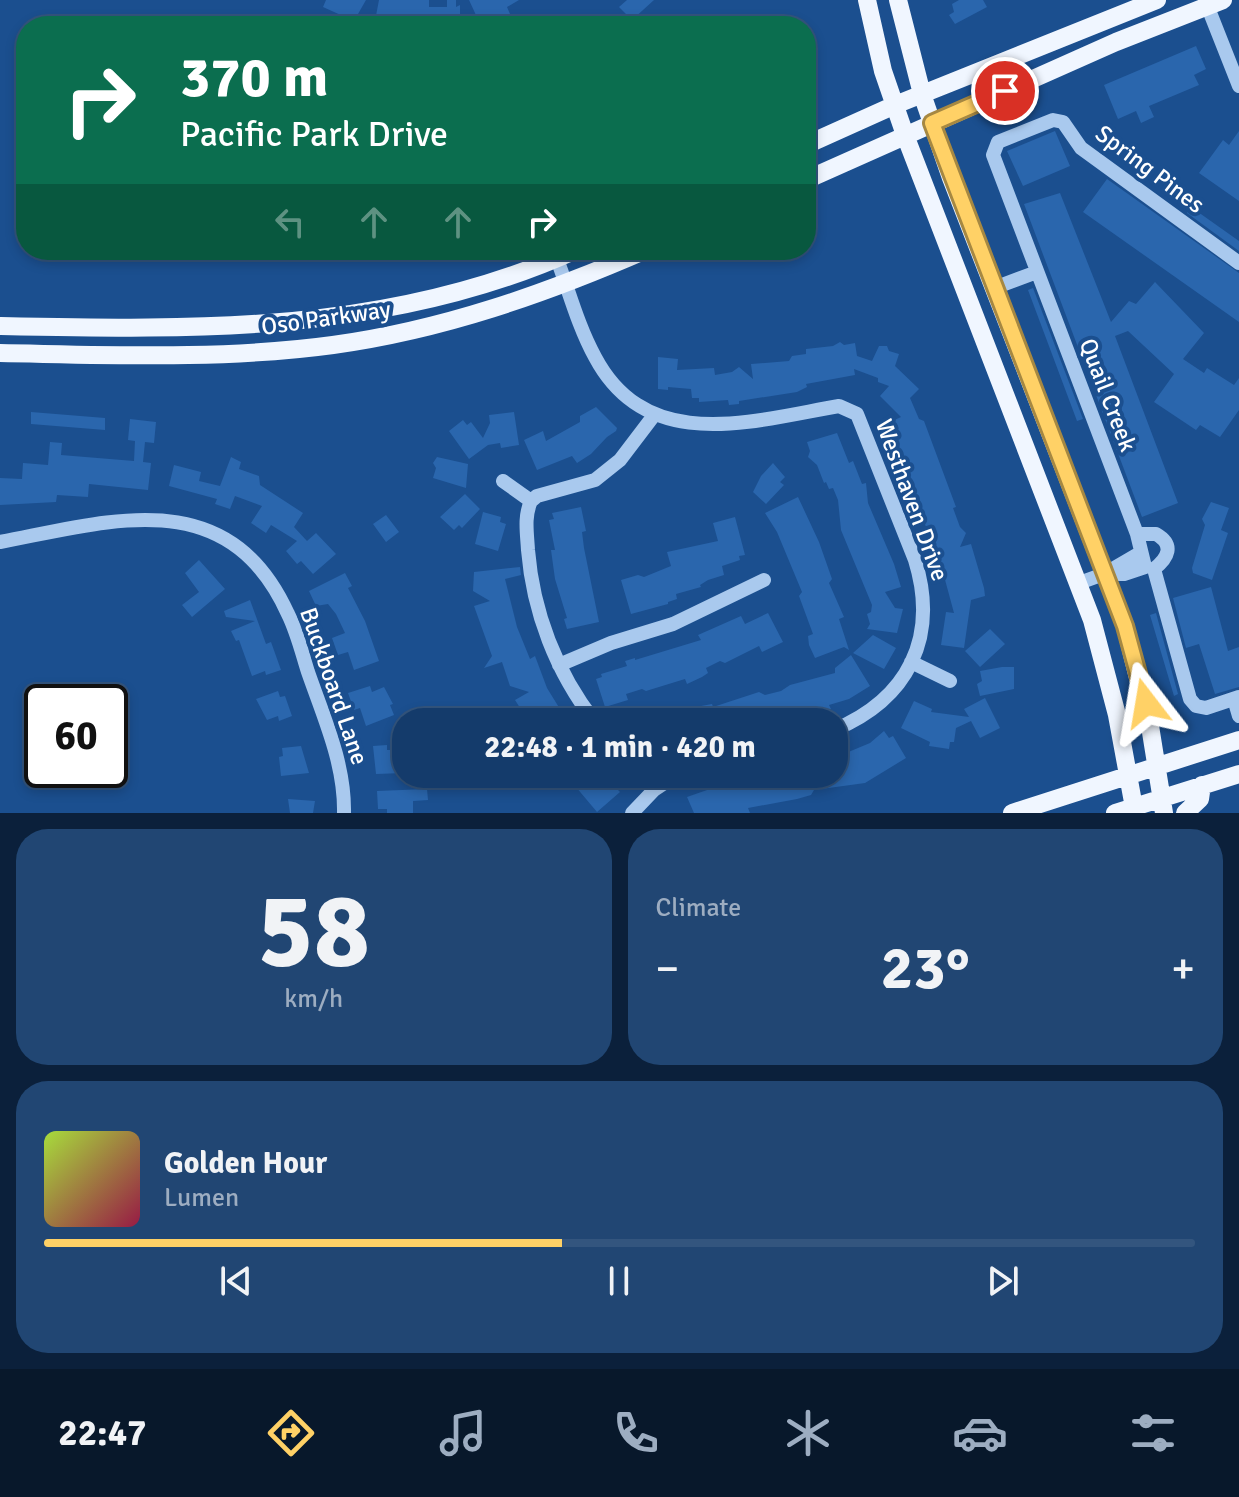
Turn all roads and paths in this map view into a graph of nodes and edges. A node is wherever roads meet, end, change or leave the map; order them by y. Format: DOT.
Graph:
graph roads {
  1 [pos="867,0"];
  2 [pos="898,0"];
  3 [pos="1157,0"];
  4 [pos="1212,2"];
  5 [pos="1239,86"];
  6 [pos="922,94"];
  7 [pos="895,105"];
  8 [pos="932,123"];
  9 [pos="905,135"];
  10 [pos="816,141"];
  11 [pos="994,149"];
  12 [pos="816,175"];
  13 [pos="554,260"];
  14 [pos="557,260"];
  15 [pos="623,260"];
  16 [pos="1239,263"];
  17 [pos="1037,272"];
  18 [pos="566,285"];
  19 [pos="994,288"];
  20 [pos="0,326"];
  21 [pos="0,353"];
  22 [pos="655,414"];
  23 [pos="503,481"];
  24 [pos="531,501"];
  25 [pos="1137,534"];
  26 [pos="0,542"];
  27 [pos="1146,563"];
  28 [pos="1104,574"];
  29 [pos="764,580"];
  30 [pos="1079,583"];
  31 [pos="911,662"];
  32 [pos="559,665"];
  33 [pos="950,681"];
  34 [pos="1236,698"];
  35 [pos="586,708"];
  36 [pos="1239,716"];
  37 [pos="848,724"];
  38 [pos="1239,740"];
  39 [pos="1157,766"];
  40 [pos="1239,774"];
  41 [pos="1128,775"];
  42 [pos="1202,785"];
  43 [pos="657,788"];
  44 [pos="654,790"];
  45 [pos="1163,805"];
  46 [pos="1135,810"];
  47 [pos="344,813"];
  48 [pos="632,813"];
  49 [pos="1012,813"];
  50 [pos="1115,813"];
  51 [pos="1185,813"];
  1 -- 7 [label="main road"];
  2 -- 6 [label="main road"];
  3 -- 6 [label="main road"];
  4 -- 5 [label="street"];
  4 -- 8 [label="main road"];
  6 -- 7 [label="main road"];
  6 -- 8 [label="main road"];
  7 -- 9 [label="main road"];
  7 -- 10 [label="main road"];
  8 -- 9 [label="main road"];
  8 -- 19 [label="main road"];
  9 -- 12 [label="main road"];
  9 -- 30 [label="main road"];
  11 -- 16 [label="street, Spring Pines"];
  11 -- 17 [label="street, Quail Creek"];
  13 -- 20 [label="main road, Oso Parkway"];
  14 -- 18 [label="street, Westhaven Drive"];
  15 -- 18 [label="main road, Oso Parkway"];
  17 -- 19 [label="street"];
  17 -- 25 [label="street, Quail Creek"];
  18 -- 21 [label="main road, Oso Parkway"];
  18 -- 22 [label="street, Westhaven Drive"];
  19 -- 28 [label="main road"];
  22 -- 24 [label="street"];
  22 -- 31 [label="street, Westhaven Drive"];
  23 -- 24 [label="street"];
  24 -- 32 [label="street"];
  25 -- 27 [label="street, Quail Creek"];
  25 -- 27 [label="street, Quail Creek"];
  26 -- 47 [label="street, Buckboard Lane"];
  27 -- 28 [label="street"];
  27 -- 34 [label="street, Quail Creek"];
  28 -- 30 [label="street"];
  28 -- 39 [label="main road"];
  29 -- 32 [label="street"];
  30 -- 41 [label="main road"];
  31 -- 33 [label="street"];
  31 -- 37 [label="street, Westhaven Drive"];
  32 -- 35 [label="street"];
  34 -- 36 [label="street"];
  38 -- 39 [label="main road"];
  39 -- 41 [label="main road"];
  39 -- 45 [label="main road"];
  40 -- 42 [label="main road"];
  41 -- 46 [label="main road"];
  41 -- 49 [label="main road"];
  42 -- 45 [label="main road"];
  42 -- 51 [label="main road"];
  43 -- 44 [label="street"];
  44 -- 48 [label="street"];
  45 -- 46 [label="main road"];
  46 -- 50 [label="main road"];
}
